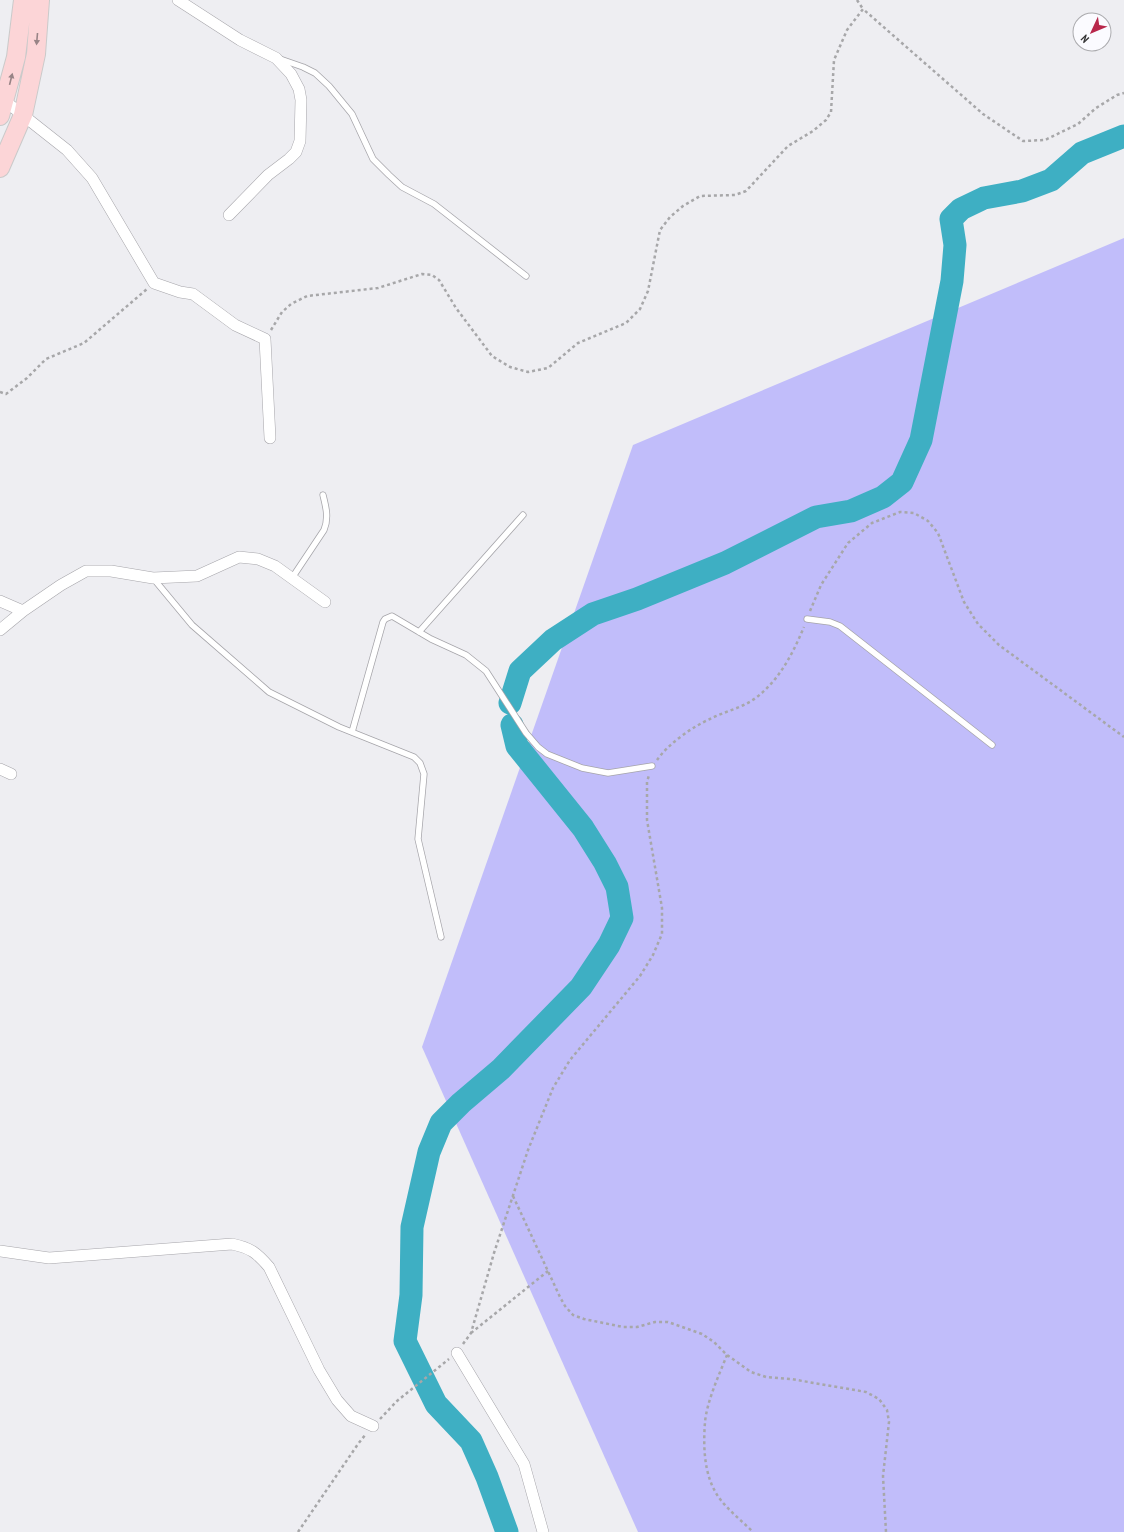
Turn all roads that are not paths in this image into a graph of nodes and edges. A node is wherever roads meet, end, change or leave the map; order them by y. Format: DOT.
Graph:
graph roads {
  1 [pos="23,0"];
  2 [pos="40,0"];
  3 [pos="178,0"];
  4 [pos="276,58"];
  5 [pos="2,109"];
  6 [pos="23,115"];
  7 [pos="2,157"];
  8 [pos="229,215"];
  9 [pos="526,276"];
  10 [pos="270,438"];
  11 [pos="323,495"];
  12 [pos="523,515"];
  13 [pos="152,578"];
  14 [pos="292,578"];
  15 [pos="0,602"];
  16 [pos="325,602"];
  17 [pos="23,611"];
  18 [pos="807,619"];
  19 [pos="0,630"];
  20 [pos="419,632"];
  21 [pos="352,732"];
  22 [pos="992,745"];
  23 [pos="652,766"];
  24 [pos="0,769"];
  25 [pos="11,774"];
  26 [pos="441,937"];
  27 [pos="0,1251"];
  28 [pos="457,1353"];
  29 [pos="373,1426"];
  30 [pos="543,1532"];
  5 -- 1 [label="main road, one-way"];
  2 -- 6 [label="main road, one-way"];
  3 -- 4 [label="street"];
  4 -- 8 [label="street"];
  4 -- 9 [label="lane"];
  5 -- 6 [label="street"];
  6 -- 7 [label="main road"];
  6 -- 10 [label="street"];
  11 -- 14 [label="lane"];
  12 -- 20 [label="lane"];
  13 -- 14 [label="street"];
  13 -- 17 [label="street"];
  13 -- 21 [label="lane"];
  14 -- 16 [label="street"];
  15 -- 17 [label="street"];
  17 -- 19 [label="street"];
  18 -- 22 [label="lane"];
  20 -- 21 [label="lane"];
  20 -- 23 [label="lane"];
  21 -- 26 [label="lane"];
  24 -- 25 [label="street"];
  27 -- 29 [label="street"];
  28 -- 30 [label="street"];
}
